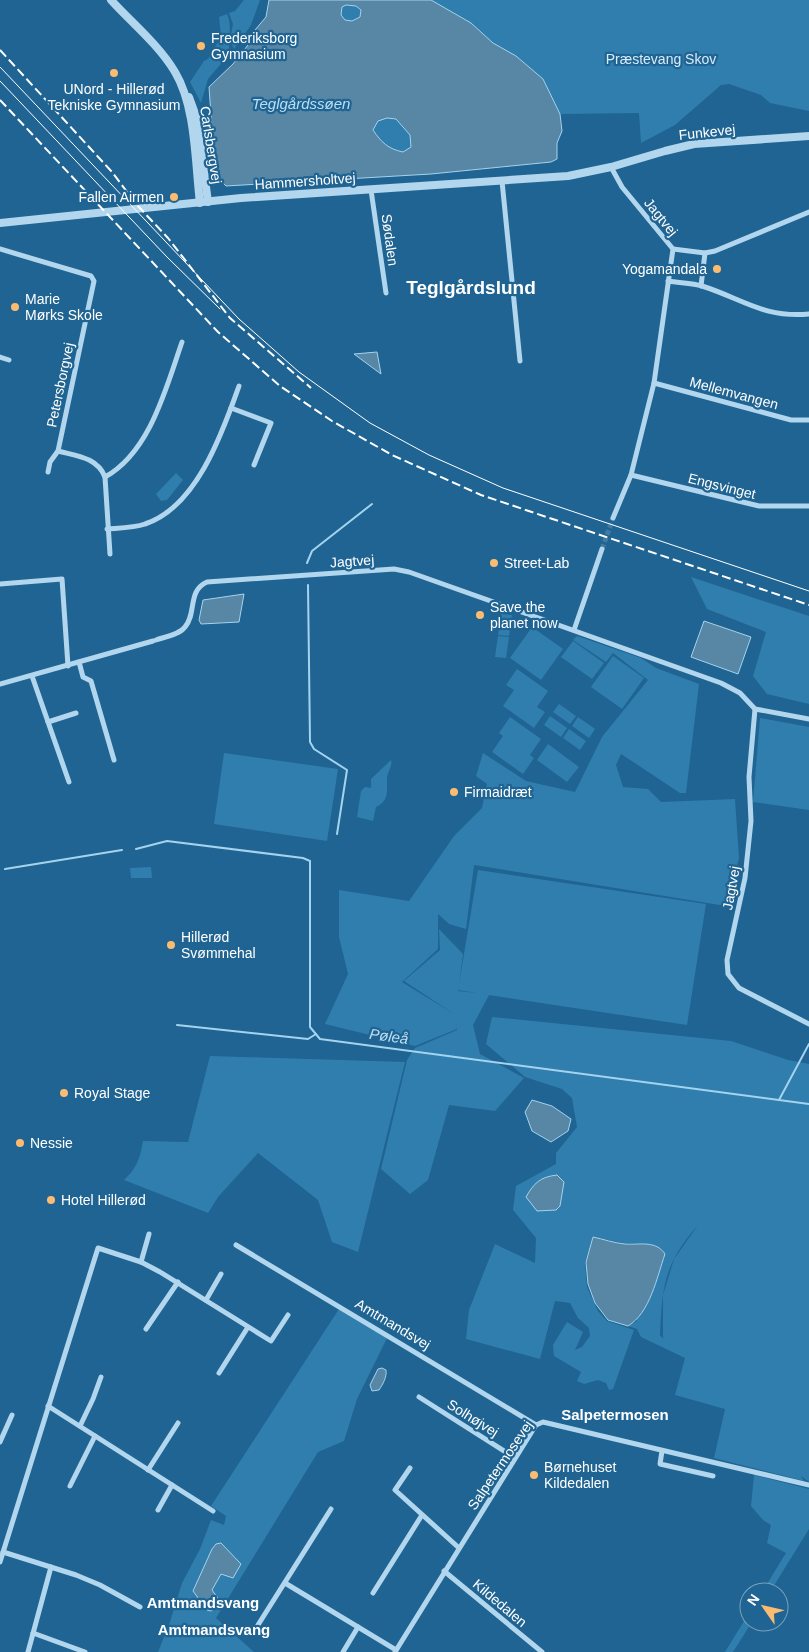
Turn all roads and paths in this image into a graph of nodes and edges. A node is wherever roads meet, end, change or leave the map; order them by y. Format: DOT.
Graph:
graph roads {
  1 [pos="111,0"];
  2 [pos="809,136"];
  3 [pos="611,167"];
  4 [pos="502,181"];
  5 [pos="372,190"];
  6 [pos="204,202"];
  7 [pos="809,212"];
  8 [pos="0,223"];
  9 [pos="0,249"];
  10 [pos="673,249"];
  11 [pos="705,253"];
  12 [pos="668,281"];
  13 [pos="702,286"];
  14 [pos="386,293"];
  15 [pos="809,314"];
  16 [pos="182,342"];
  17 [pos="0,357"];
  18 [pos="9,360"];
  19 [pos="520,361"];
  20 [pos="654,383"];
  21 [pos="239,386"];
  22 [pos="231,408"];
  23 [pos="809,420"];
  24 [pos="58,451"];
  25 [pos="254,465"];
  26 [pos="48,472"];
  27 [pos="630,475"];
  28 [pos="104,478"];
  29 [pos="809,506"];
  30 [pos="613,518"];
  31 [pos="108,529"];
  32 [pos="602,549"];
  33 [pos="110,554"];
  34 [pos="0,584"];
  35 [pos="574,630"];
  36 [pos="79,662"];
  37 [pos="68,666"];
  38 [pos="32,676"];
  39 [pos="0,684"];
  40 [pos="755,709"];
  41 [pos="76,712"];
  42 [pos="809,719"];
  43 [pos="48,722"];
  44 [pos="114,760"];
  45 [pos="69,782"];
  46 [pos="809,1024"];
  47 [pos="149,1234"];
  48 [pos="236,1245"];
  49 [pos="141,1262"];
  50 [pos="221,1274"];
  51 [pos="178,1282"];
  52 [pos="206,1300"];
  53 [pos="288,1315"];
  54 [pos="248,1327"];
  55 [pos="146,1329"];
  56 [pos="219,1373"];
  57 [pos="100,1376"];
  58 [pos="419,1397"];
  59 [pos="48,1406"];
  60 [pos="12,1415"];
  61 [pos="178,1423"];
  62 [pos="536,1425"];
  63 [pos="80,1426"];
  64 [pos="95,1436"];
  65 [pos="0,1442"];
  66 [pos="662,1451"];
  67 [pos="515,1458"];
  68 [pos="410,1468"];
  69 [pos="148,1470"];
  70 [pos="713,1476"];
  71 [pos="172,1485"];
  72 [pos="809,1485"];
  73 [pos="70,1486"];
  74 [pos="332,1509"];
  75 [pos="158,1510"];
  76 [pos="213,1511"];
  77 [pos="422,1515"];
  78 [pos="460,1548"];
  79 [pos="3,1552"];
  80 [pos="0,1562"];
  81 [pos="51,1567"];
  82 [pos="444,1571"];
  83 [pos="285,1583"];
  84 [pos="373,1593"];
  85 [pos="140,1607"];
  86 [pos="258,1625"];
  87 [pos="358,1627"];
  88 [pos="33,1633"];
  89 [pos="395,1651"];
  90 [pos="28,1652"];
  91 [pos="85,1652"];
  92 [pos="343,1652"];
  93 [pos="542,1652"];
  1 -- 6 [label="street, Carlsbergvej"];
  2 -- 3 [label="street, Funkevej"];
  3 -- 4 [label="street, Hammersholtvej"];
  3 -- 10 [label="street, Jagtvej"];
  4 -- 5 [label="street, Hammersholtvej"];
  4 -- 19 [label="street"];
  5 -- 6 [label="street, Hammersholtvej"];
  5 -- 14 [label="street, Sødalen"];
  6 -- 8 [label="street, Hammersholtvej"];
  7 -- 11 [label="street"];
  9 -- 24 [label="street, Petersborgvej"];
  10 -- 11 [label="street"];
  10 -- 12 [label="street, Jagtvej"];
  11 -- 13 [label="street"];
  12 -- 13 [label="street"];
  12 -- 20 [label="street, Jagtvej"];
  13 -- 15 [label="street"];
  16 -- 28 [label="street"];
  17 -- 18 [label="street"];
  20 -- 23 [label="street, Mellemvangen"];
  20 -- 27 [label="street, Jagtvej"];
  21 -- 22 [label="street"];
  22 -- 25 [label="street"];
  22 -- 31 [label="street"];
  24 -- 26 [label="street, Petersborgvej"];
  24 -- 28 [label="street"];
  27 -- 29 [label="street, Engsvinget"];
  27 -- 30 [label="street, Jagtvej"];
  28 -- 31 [label="street"];
  31 -- 33 [label="street"];
  32 -- 35 [label="street"];
  34 -- 37 [label="street"];
  35 -- 36 [label="street, Jagtvej"];
  35 -- 40 [label="street, Jagtvej"];
  36 -- 37 [label="street"];
  36 -- 44 [label="street"];
  37 -- 38 [label="street"];
  38 -- 39 [label="street"];
  38 -- 43 [label="street"];
  40 -- 42 [label="street"];
  40 -- 46 [label="street, Jagtvej"];
  41 -- 43 [label="street"];
  43 -- 45 [label="street"];
  47 -- 49 [label="street"];
  48 -- 62 [label="street, Amtmandsvej"];
  49 -- 51 [label="street"];
  49 -- 59 [label="street"];
  50 -- 52 [label="street"];
  51 -- 52 [label="street"];
  51 -- 55 [label="street"];
  52 -- 54 [label="street"];
  53 -- 54 [label="street"];
  54 -- 56 [label="street"];
  57 -- 63 [label="street"];
  58 -- 67 [label="street, Solhøjvej"];
  59 -- 63 [label="street"];
  59 -- 79 [label="street"];
  60 -- 65 [label="street"];
  61 -- 69 [label="street"];
  62 -- 66 [label="street, Salpetermosevej"];
  62 -- 67 [label="street, Salpetermosevej"];
  63 -- 64 [label="street"];
  64 -- 69 [label="street"];
  64 -- 73 [label="street"];
  66 -- 70 [label="street"];
  66 -- 72 [label="street, Salpetermosevej"];
  67 -- 78 [label="street, Salpetermosevej"];
  68 -- 77 [label="street"];
  69 -- 71 [label="street"];
  71 -- 75 [label="street"];
  71 -- 76 [label="street"];
  74 -- 83 [label="street"];
  77 -- 78 [label="street"];
  77 -- 84 [label="street"];
  78 -- 82 [label="street, Salpetermosevej"];
  79 -- 80 [label="street"];
  79 -- 81 [label="street"];
  81 -- 85 [label="street"];
  81 -- 88 [label="street"];
  82 -- 89 [label="street, Salpetermosevej"];
  82 -- 93 [label="street, Kildedalen"];
  83 -- 86 [label="street"];
  83 -- 87 [label="street"];
  87 -- 89 [label="street"];
  87 -- 92 [label="street"];
  88 -- 90 [label="street"];
  88 -- 91 [label="street"];
}
